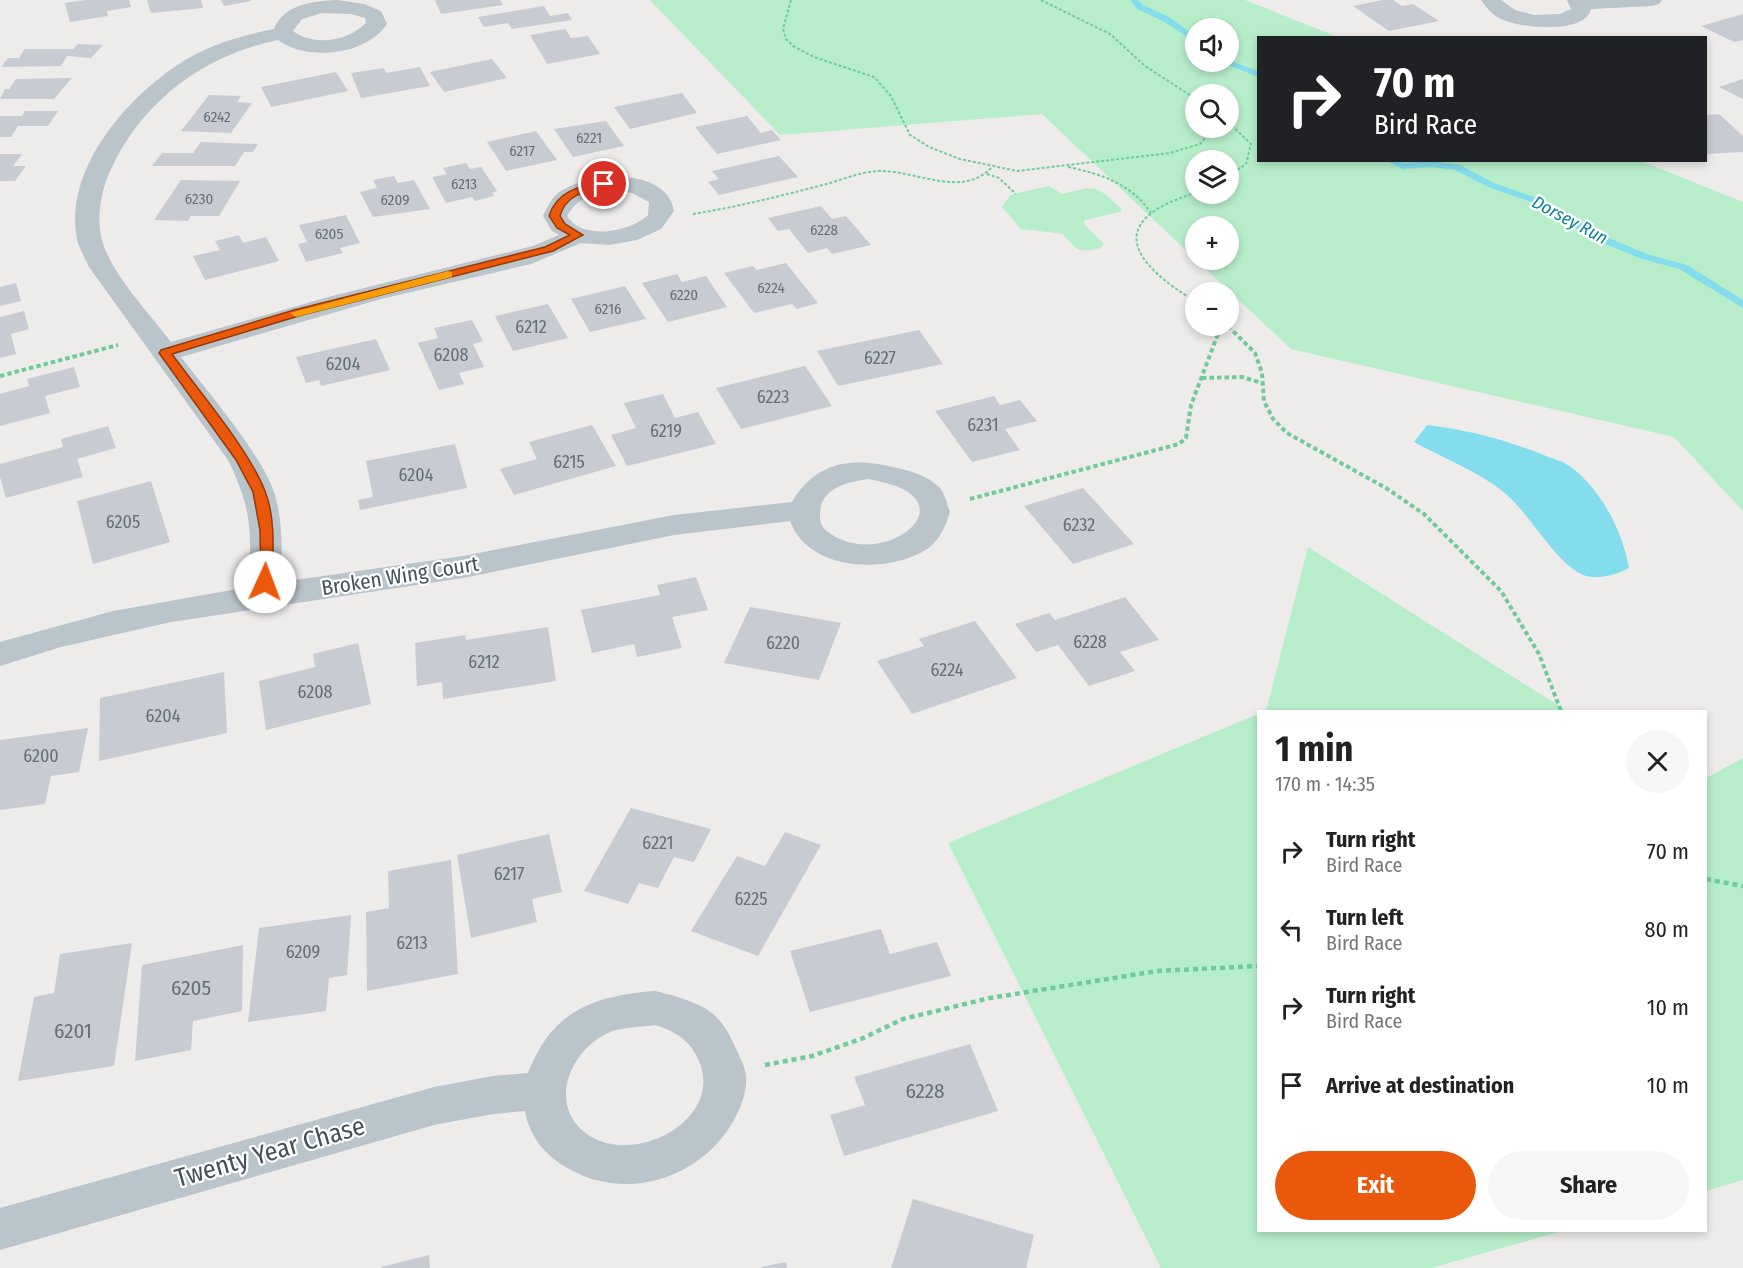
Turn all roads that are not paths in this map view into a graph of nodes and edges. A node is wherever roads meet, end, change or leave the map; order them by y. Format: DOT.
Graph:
graph roads {
  1 [pos="1491,0"];
  2 [pos="1652,0"];
  3 [pos="1579,2"];
  4 [pos="282,33"];
  5 [pos="578,235"];
  6 [pos="158,345"];
  7 [pos="802,511"];
  8 [pos="265,596"];
  9 [pos="0,654"];
  10 [pos="544,1091"];
  11 [pos="0,1229"];
  1 -- 3 [label="street"];
  2 -- 3 [label="street"];
  4 -- 6 [label="street"];
  5 -- 5 [label="street"];
  5 -- 6 [label="street"];
  6 -- 8 [label="street"];
  7 -- 7 [label="street"];
  7 -- 8 [label="street, Broken Wing Court"];
  8 -- 9 [label="street, Broken Wing Court"];
  10 -- 10 [label="street"];
  10 -- 11 [label="street, Twenty Year Chase"];
}
